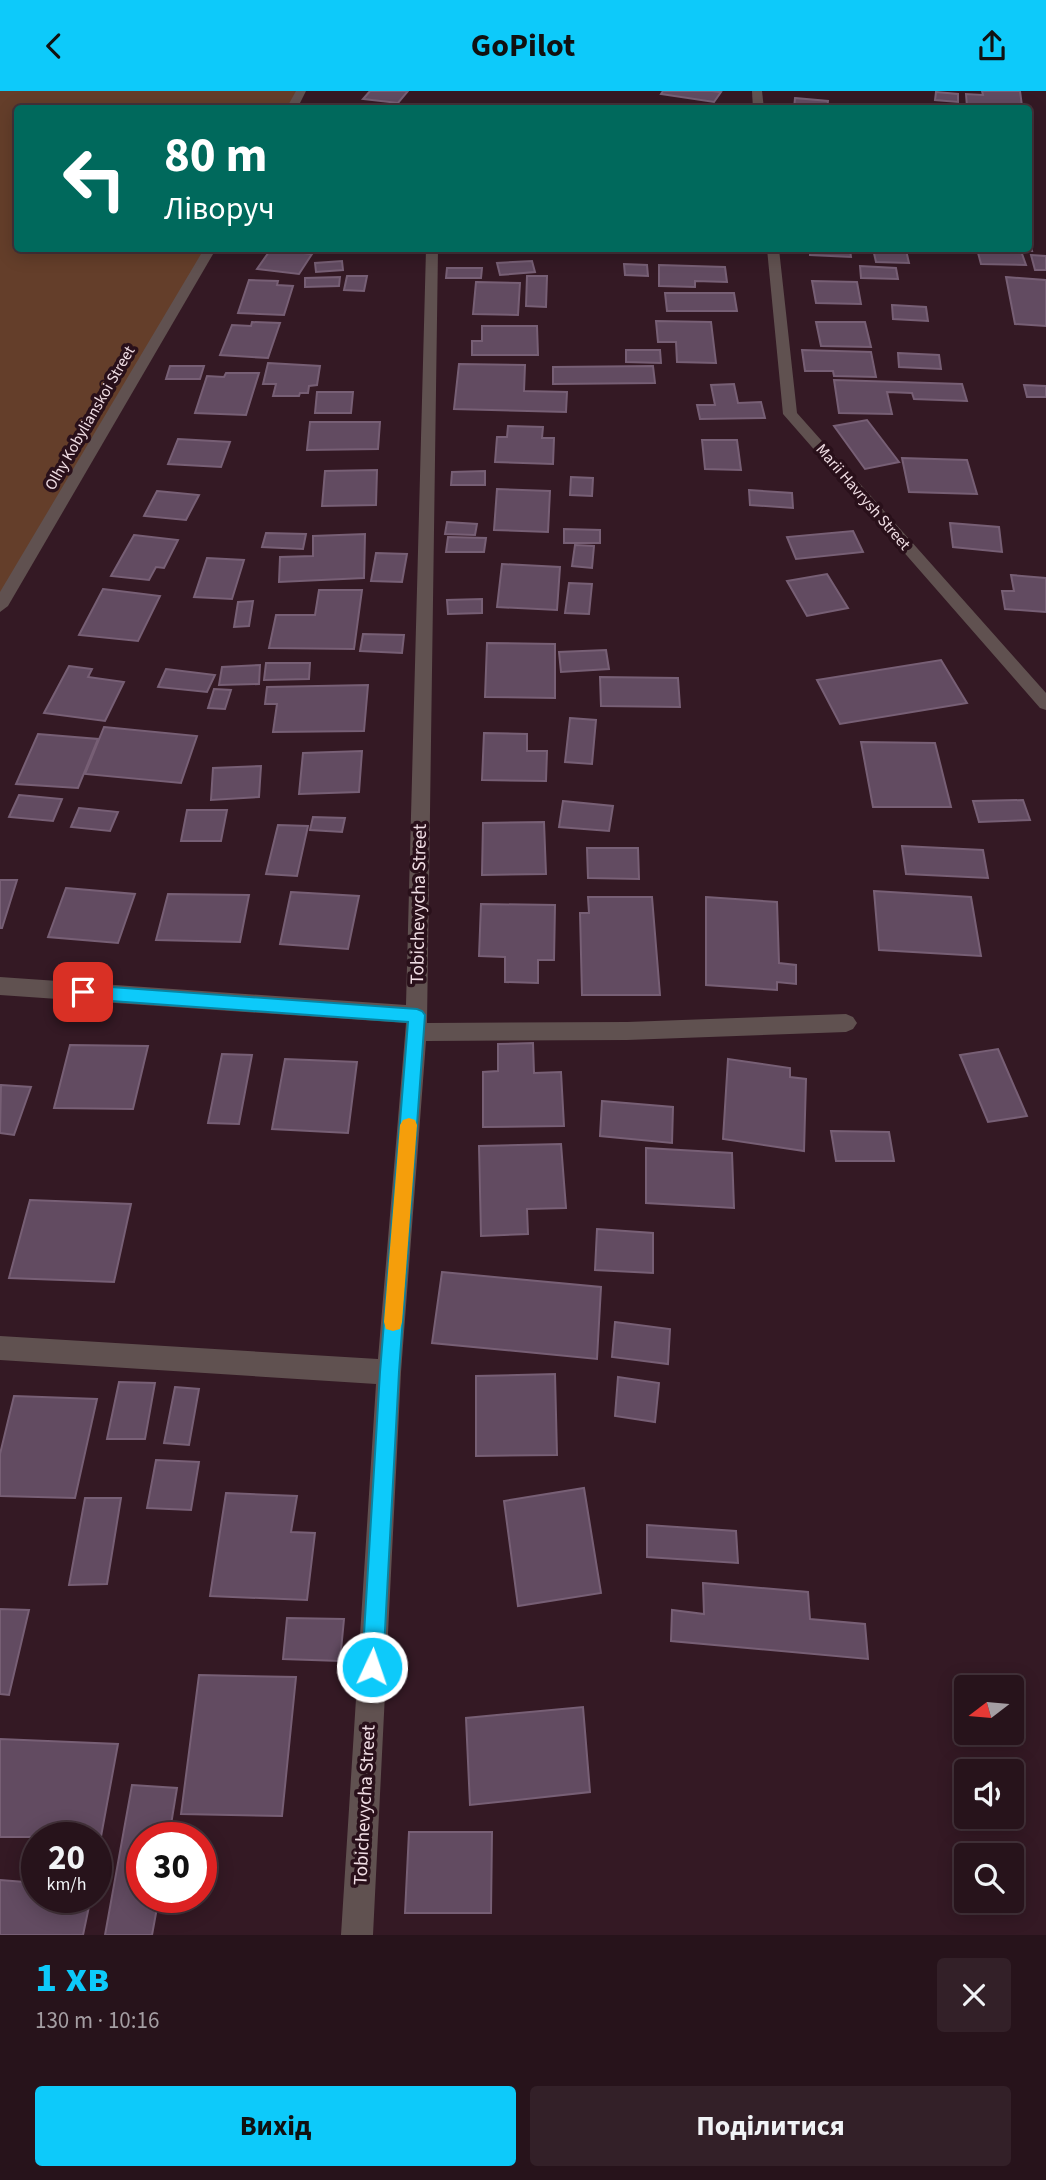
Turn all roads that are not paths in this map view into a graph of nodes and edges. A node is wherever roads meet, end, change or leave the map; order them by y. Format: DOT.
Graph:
graph roads {
  1 [pos="208,252"];
  2 [pos="432,252"];
  3 [pos="773,252"];
  4 [pos="0,605"];
  5 [pos="1046,704"];
  6 [pos="0,986"];
  7 [pos="846,1023"];
  8 [pos="416,1024"];
  9 [pos="0,1348"];
  10 [pos="389,1372"];
  11 [pos="357,1935"];
  1 -- 4 [label="street, Olhy Kobylianskoi Street"];
  2 -- 8 [label="street, Tobichevycha Street"];
  3 -- 5 [label="street, Marii Havrysh Street"];
  6 -- 8 [label="street"];
  7 -- 8 [label="street"];
  8 -- 10 [label="street, Tobichevycha Street"];
  9 -- 10 [label="street"];
  10 -- 11 [label="street, Tobichevycha Street"];
}
